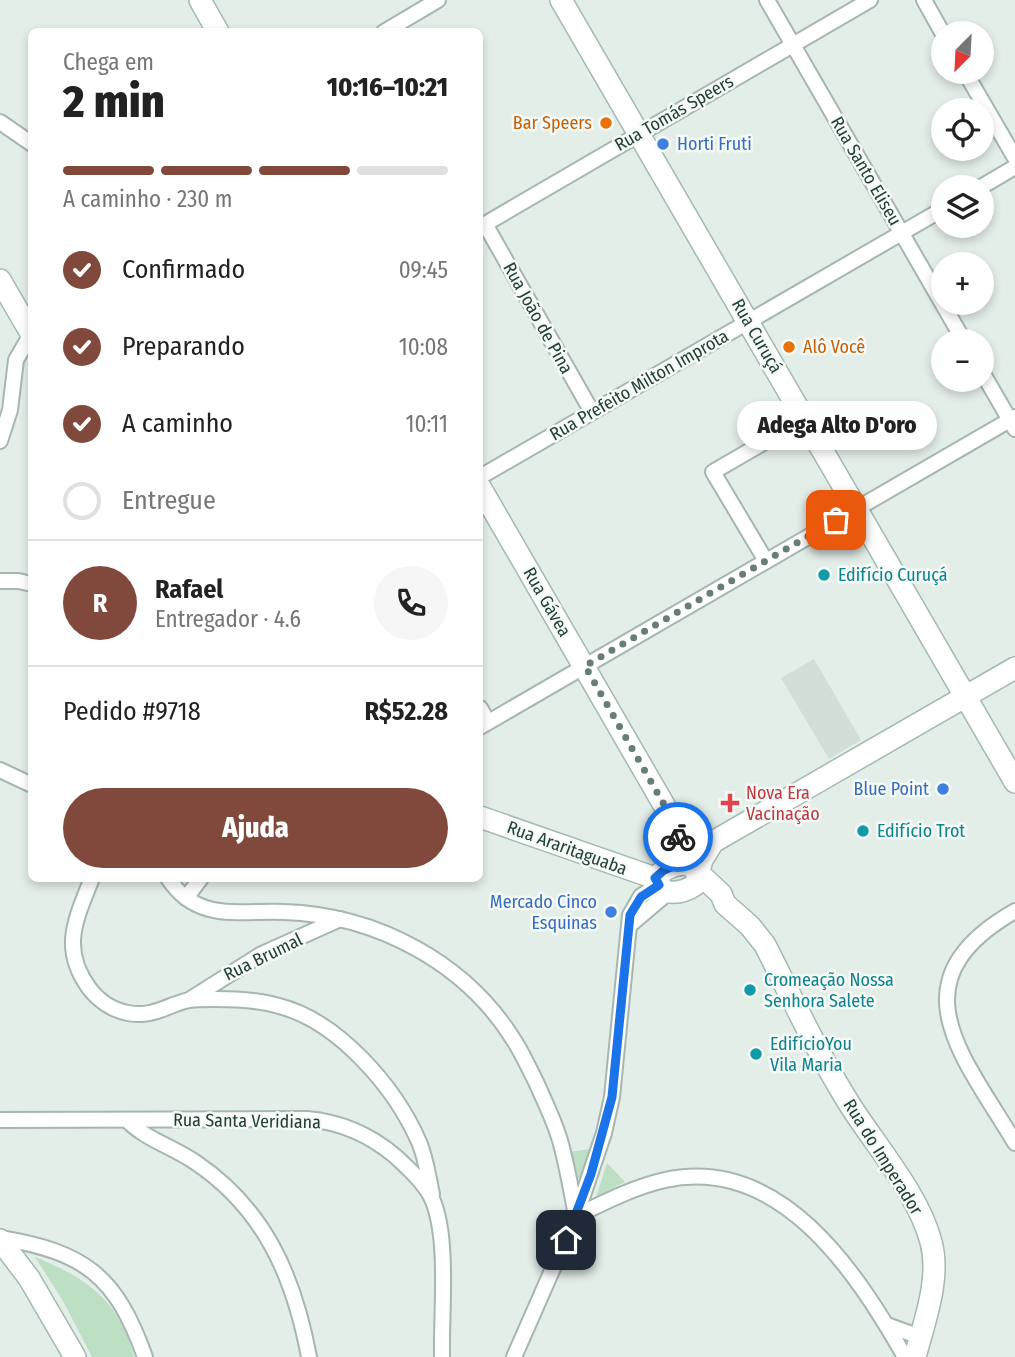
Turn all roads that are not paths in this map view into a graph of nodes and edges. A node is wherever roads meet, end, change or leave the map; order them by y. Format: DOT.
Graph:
graph roads {
  1 [pos="200,0"];
  2 [pos="438,0"];
  3 [pos="561,0"];
  4 [pos="767,0"];
  5 [pos="870,0"];
  6 [pos="924,0"];
  7 [pos="936,21"];
  8 [pos="216,28"];
  9 [pos="391,28"];
  10 [pos="792,44"];
  11 [pos="972,84"];
  12 [pos="0,122"];
  13 [pos="637,135"];
  14 [pos="28,141"];
  15 [pos="1015,158"];
  16 [pos="1015,167"];
  17 [pos="994,179"];
  18 [pos="931,216"];
  19 [pos="483,224"];
  20 [pos="483,227"];
  21 [pos="902,233"];
  22 [pos="0,280"];
  23 [pos="748,322"];
  24 [pos="957,329"];
  25 [pos="28,330"];
  26 [pos="28,340"];
  27 [pos="994,391"];
  28 [pos="592,412"];
  29 [pos="804,419"];
  30 [pos="1013,422"];
  31 [pos="0,441"];
  32 [pos="483,475"];
  33 [pos="483,492"];
  34 [pos="856,509"];
  35 [pos="766,561"];
  36 [pos="0,581"];
  37 [pos="28,583"];
  38 [pos="585,666"];
  39 [pos="1015,668"];
  40 [pos="965,696"];
  41 [pos="484,725"];
  42 [pos="0,770"];
  43 [pos="1015,782"];
  44 [pos="28,783"];
  45 [pos="483,818"];
  46 [pos="679,831"];
  47 [pos="713,842"];
  48 [pos="673,881"];
  49 [pos="90,882"];
  50 [pos="172,882"];
  51 [pos="198,882"];
  52 [pos="186,898"];
  53 [pos="1015,911"];
  54 [pos="340,919"];
  55 [pos="188,1000"];
  56 [pos="0,1120"];
  57 [pos="127,1120"];
  58 [pos="1015,1143"];
  59 [pos="433,1199"];
  60 [pos="576,1216"];
  61 [pos="0,1239"];
  62 [pos="887,1325"];
  63 [pos="917,1347"];
  64 [pos="307,1355"];
  65 [pos="75,1357"];
  66 [pos="145,1357"];
  67 [pos="442,1357"];
  68 [pos="514,1357"];
  69 [pos="905,1357"];
  1 -- 8 [label="street"];
  2 -- 9 [label="street"];
  3 -- 13 [label="street, Rua Curuçá"];
  4 -- 10 [label="street, Rua Santo Eliseu"];
  5 -- 10 [label="street, Rua Tomás Speers"];
  6 -- 7 [label="street"];
  10 -- 13 [label="street, Rua Tomás Speers"];
  10 -- 21 [label="street, Rua Santo Eliseu"];
  11 -- 15 [label="street"];
  12 -- 14 [label="street"];
  13 -- 19 [label="street, Rua Tomás Speers"];
  13 -- 23 [label="street, Rua Curuçá"];
  16 -- 17 [label="street"];
  18 -- 21 [label="street, Rua Prefeito Milton Improta"];
  20 -- 28 [label="street, Rua João de Pina"];
  21 -- 23 [label="street, Rua Prefeito Milton Improta"];
  21 -- 24 [label="street, Rua Santo Eliseu"];
  22 -- 25 [label="street"];
  23 -- 28 [label="street, Rua Prefeito Milton Improta"];
  23 -- 29 [label="street, Rua Curuçá"];
  26 -- 31 [label="street"];
  27 -- 30 [label="street"];
  28 -- 32 [label="street, Rua Prefeito Milton Improta"];
  29 -- 34 [label="street, Rua Curuçá"];
  29 -- 35 [label="street"];
  30 -- 34 [label="street"];
  33 -- 38 [label="street, Rua Gávea"];
  34 -- 35 [label="street"];
  34 -- 40 [label="street, Rua Curuçá"];
  35 -- 38 [label="street"];
  36 -- 37 [label="street"];
  38 -- 41 [label="street"];
  38 -- 46 [label="street, Rua Gávea"];
  39 -- 40 [label="street"];
  40 -- 43 [label="street, Rua Curuçá"];
  40 -- 47 [label="street"];
  42 -- 44 [label="street"];
  45 -- 48 [label="street, Rua Araritaguaba"];
  46 -- 47 [label="street"];
  46 -- 48 [label="street"];
  47 -- 48 [label="street"];
  48 -- 60 [label="street"];
  48 -- 63 [label="street, Rua do Imperador"];
  49 -- 55 [label="street"];
  50 -- 52 [label="street"];
  51 -- 52 [label="street"];
  52 -- 54 [label="street"];
  53 -- 58 [label="street"];
  54 -- 55 [label="street, Rua Brumal"];
  54 -- 60 [label="street"];
  55 -- 59 [label="street"];
  56 -- 57 [label="street, Rua Santa Veridiana"];
  57 -- 59 [label="street, Rua Santa Veridiana"];
  57 -- 64 [label="street"];
  59 -- 67 [label="street, Rua Santa Veridiana"];
  60 -- 62 [label="street"];
  60 -- 68 [label="street"];
  61 -- 65 [label="street"];
  61 -- 66 [label="street"];
  62 -- 63 [label="street"];
  62 -- 69 [label="street"];
}
